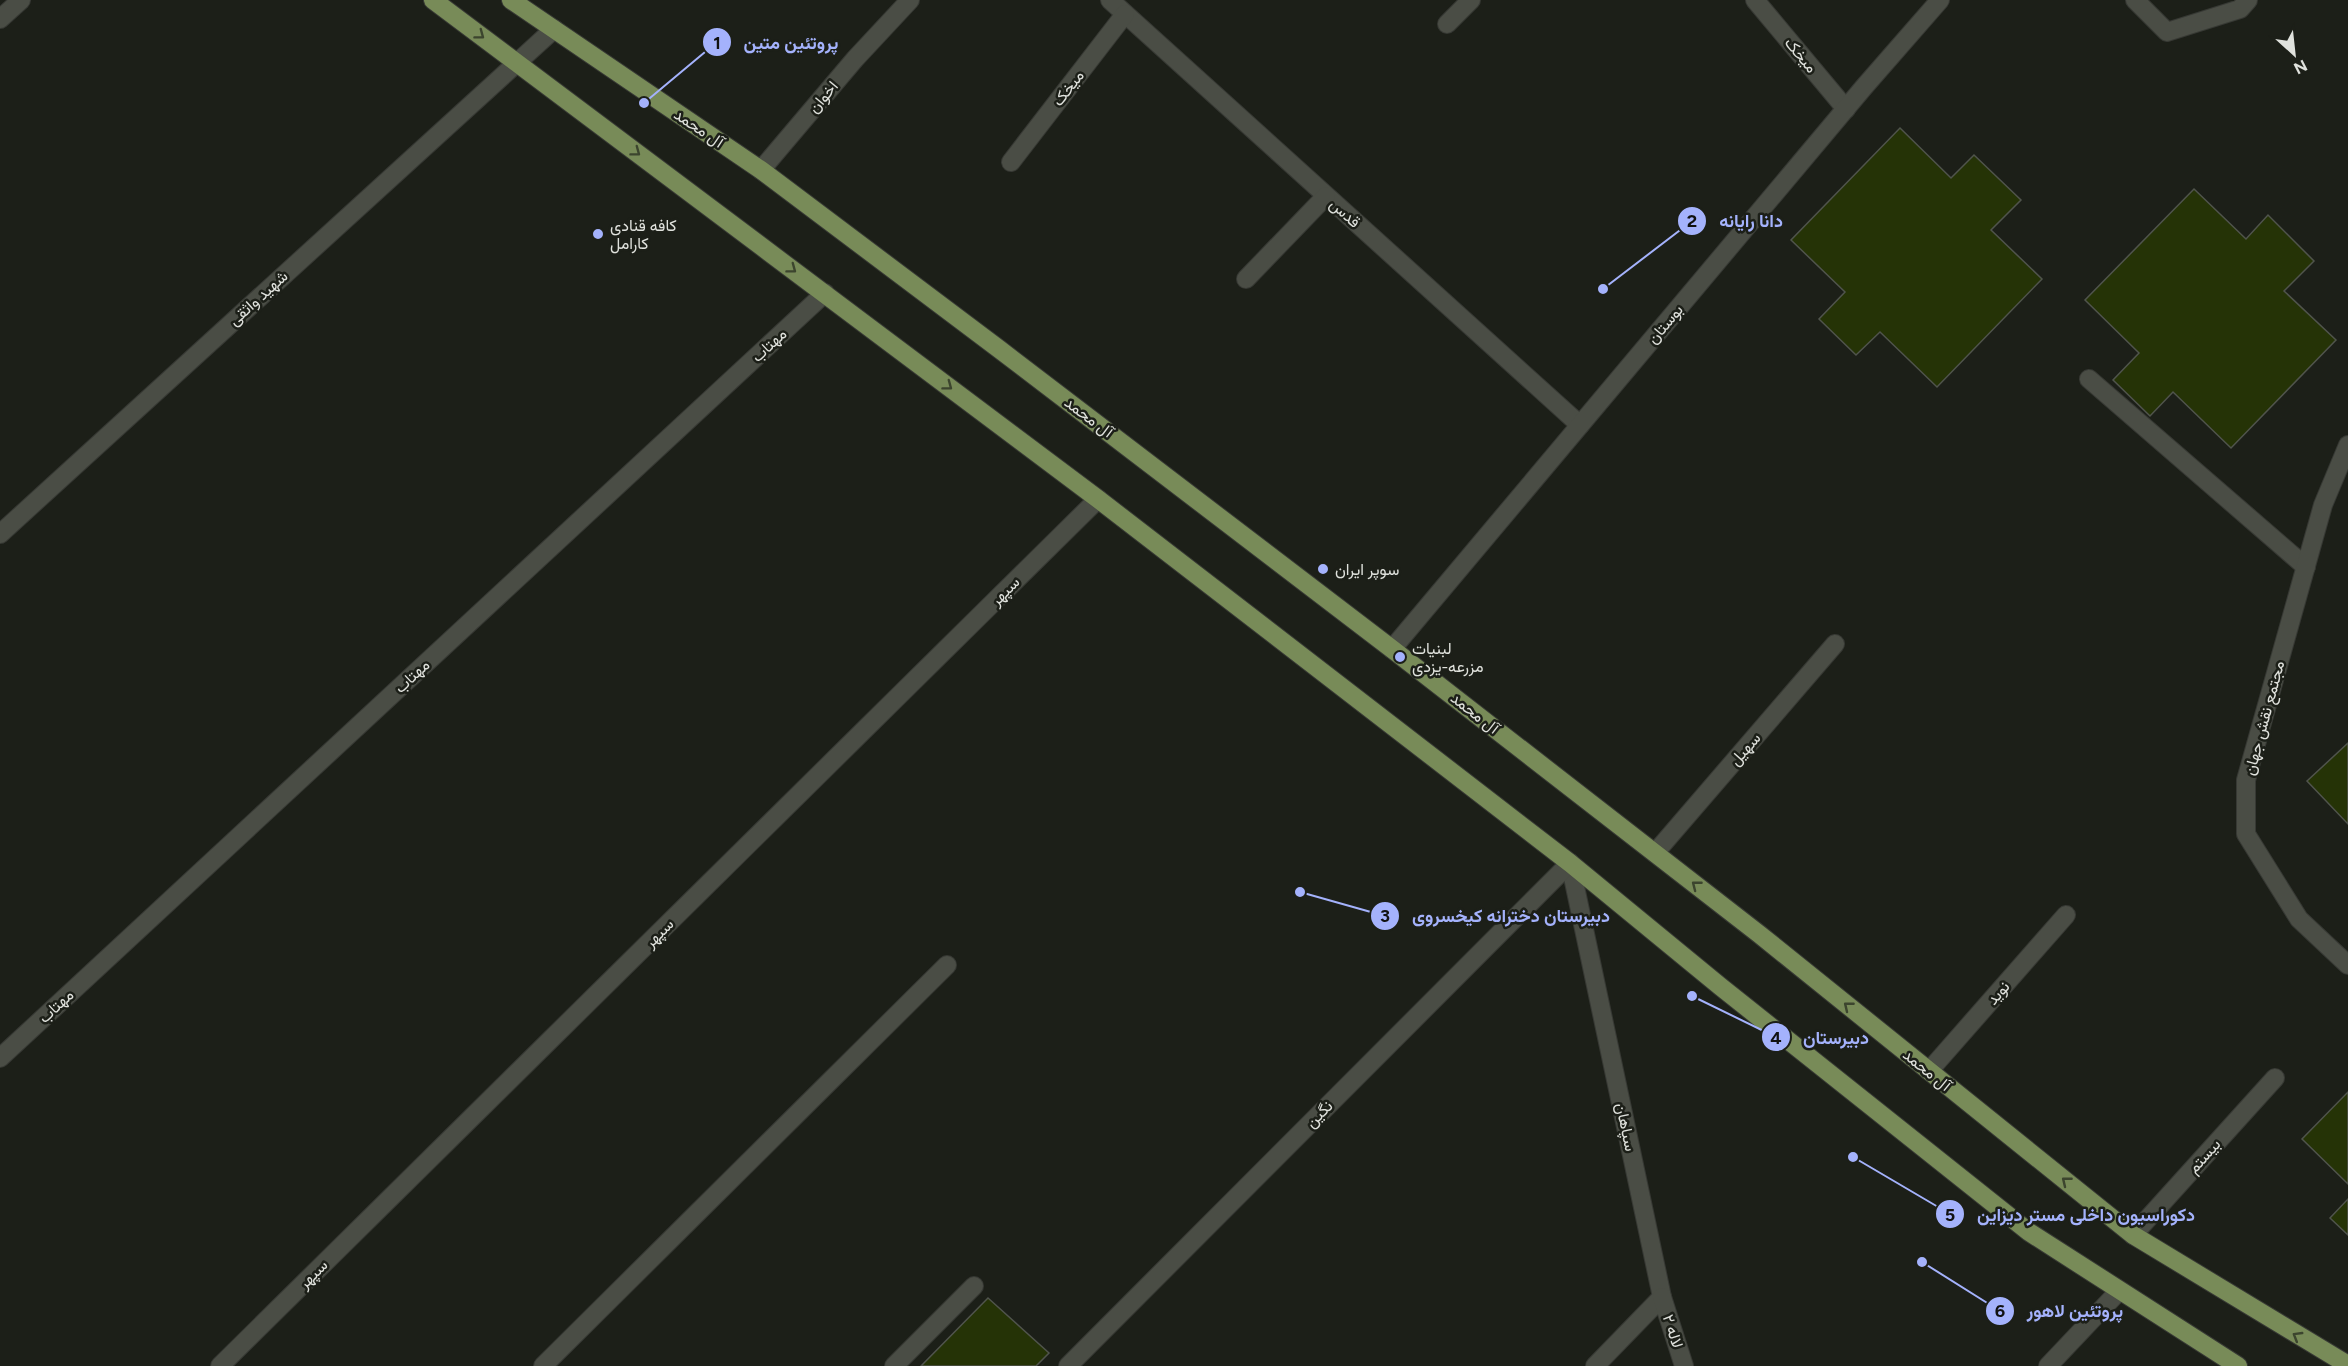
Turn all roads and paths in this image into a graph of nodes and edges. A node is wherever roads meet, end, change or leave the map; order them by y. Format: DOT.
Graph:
graph roads {
  1 [pos="21,0"];
  2 [pos="433,0"];
  3 [pos="511,0"];
  4 [pos="910,0"];
  5 [pos="1110,0"];
  6 [pos="1471,0"];
  7 [pos="1755,0"];
  8 [pos="1940,0"];
  9 [pos="2134,0"];
  10 [pos="2248,0"];
  11 [pos="1125,14"];
  12 [pos="0,19"];
  13 [pos="1447,24"];
  14 [pos="554,29"];
  15 [pos="516,62"];
  16 [pos="1846,109"];
  17 [pos="1011,162"];
  18 [pos="761,170"];
  19 [pos="1326,196"];
  20 [pos="1246,279"];
  21 [pos="825,293"];
  22 [pos="2089,379"];
  23 [pos="1580,425"];
  24 [pos="2348,445"];
  25 [pos="1098,499"];
  26 [pos="0,534"];
  27 [pos="2306,567"];
  28 [pos="1835,644"];
  29 [pos="1392,649"];
  30 [pos="1655,853"];
  31 [pos="1569,863"];
  32 [pos="2066,915"];
  33 [pos="947,965"];
  34 [pos="2348,965"];
  35 [pos="0,1058"];
  36 [pos="1929,1071"];
  37 [pos="2275,1078"];
  38 [pos="2133,1235"];
  39 [pos="974,1286"];
  40 [pos="2119,1291"];
  41 [pos="1662,1297"];
  42 [pos="2348,1365"];
  43 [pos="220,1366"];
  44 [pos="543,1366"];
  45 [pos="894,1366"];
  46 [pos="1068,1366"];
  47 [pos="1595,1366"];
  48 [pos="1684,1366"];
  49 [pos="2048,1366"];
  50 [pos="2238,1366"];
  1 -- 12 [label="street"];
  2 -- 15 [label="main road, one-way"];
  3 -- 14 [label="main road, آل محمد"];
  4 -- 18 [label="street, اخوان"];
  5 -- 11 [label="street, قدس"];
  6 -- 13 [label="street"];
  7 -- 16 [label="street, میخک"];
  8 -- 16 [label="street, بوستان"];
  9 -- 10 [label="street"];
  11 -- 17 [label="street, میخک"];
  11 -- 19 [label="street, قدس"];
  14 -- 15 [label="street, شهید واثقی"];
  14 -- 18 [label="main road, آل محمد"];
  15 -- 21 [label="main road, one-way"];
  15 -- 26 [label="street, شهید واثقی"];
  16 -- 23 [label="street, بوستان"];
  18 -- 29 [label="main road, آل محمد"];
  19 -- 20 [label="street"];
  19 -- 23 [label="street, قدس"];
  21 -- 25 [label="main road, one-way"];
  21 -- 35 [label="street, مهتاب"];
  22 -- 27 [label="street"];
  23 -- 29 [label="street, بوستان"];
  24 -- 27 [label="street, مجتمع نقش جهان"];
  25 -- 31 [label="main road"];
  25 -- 43 [label="street, سپهر"];
  27 -- 34 [label="street, مجتمع نقش جهان"];
  28 -- 30 [label="street, سهیل"];
  29 -- 30 [label="main road, آل محمد"];
  36 -- 30 [label="main road, آل محمد, one-way"];
  31 -- 40 [label="main road"];
  31 -- 41 [label="street, سپاهان"];
  31 -- 46 [label="street, نگین"];
  32 -- 36 [label="street, نوید"];
  33 -- 44 [label="street"];
  38 -- 36 [label="main road, آل محمد, one-way"];
  37 -- 38 [label="street, بیستم"];
  42 -- 38 [label="main road, آل محمد, one-way"];
  39 -- 45 [label="street"];
  40 -- 49 [label="street"];
  40 -- 50 [label="main road"];
  41 -- 47 [label="street"];
  41 -- 48 [label="street, لاله ۲"];
}
